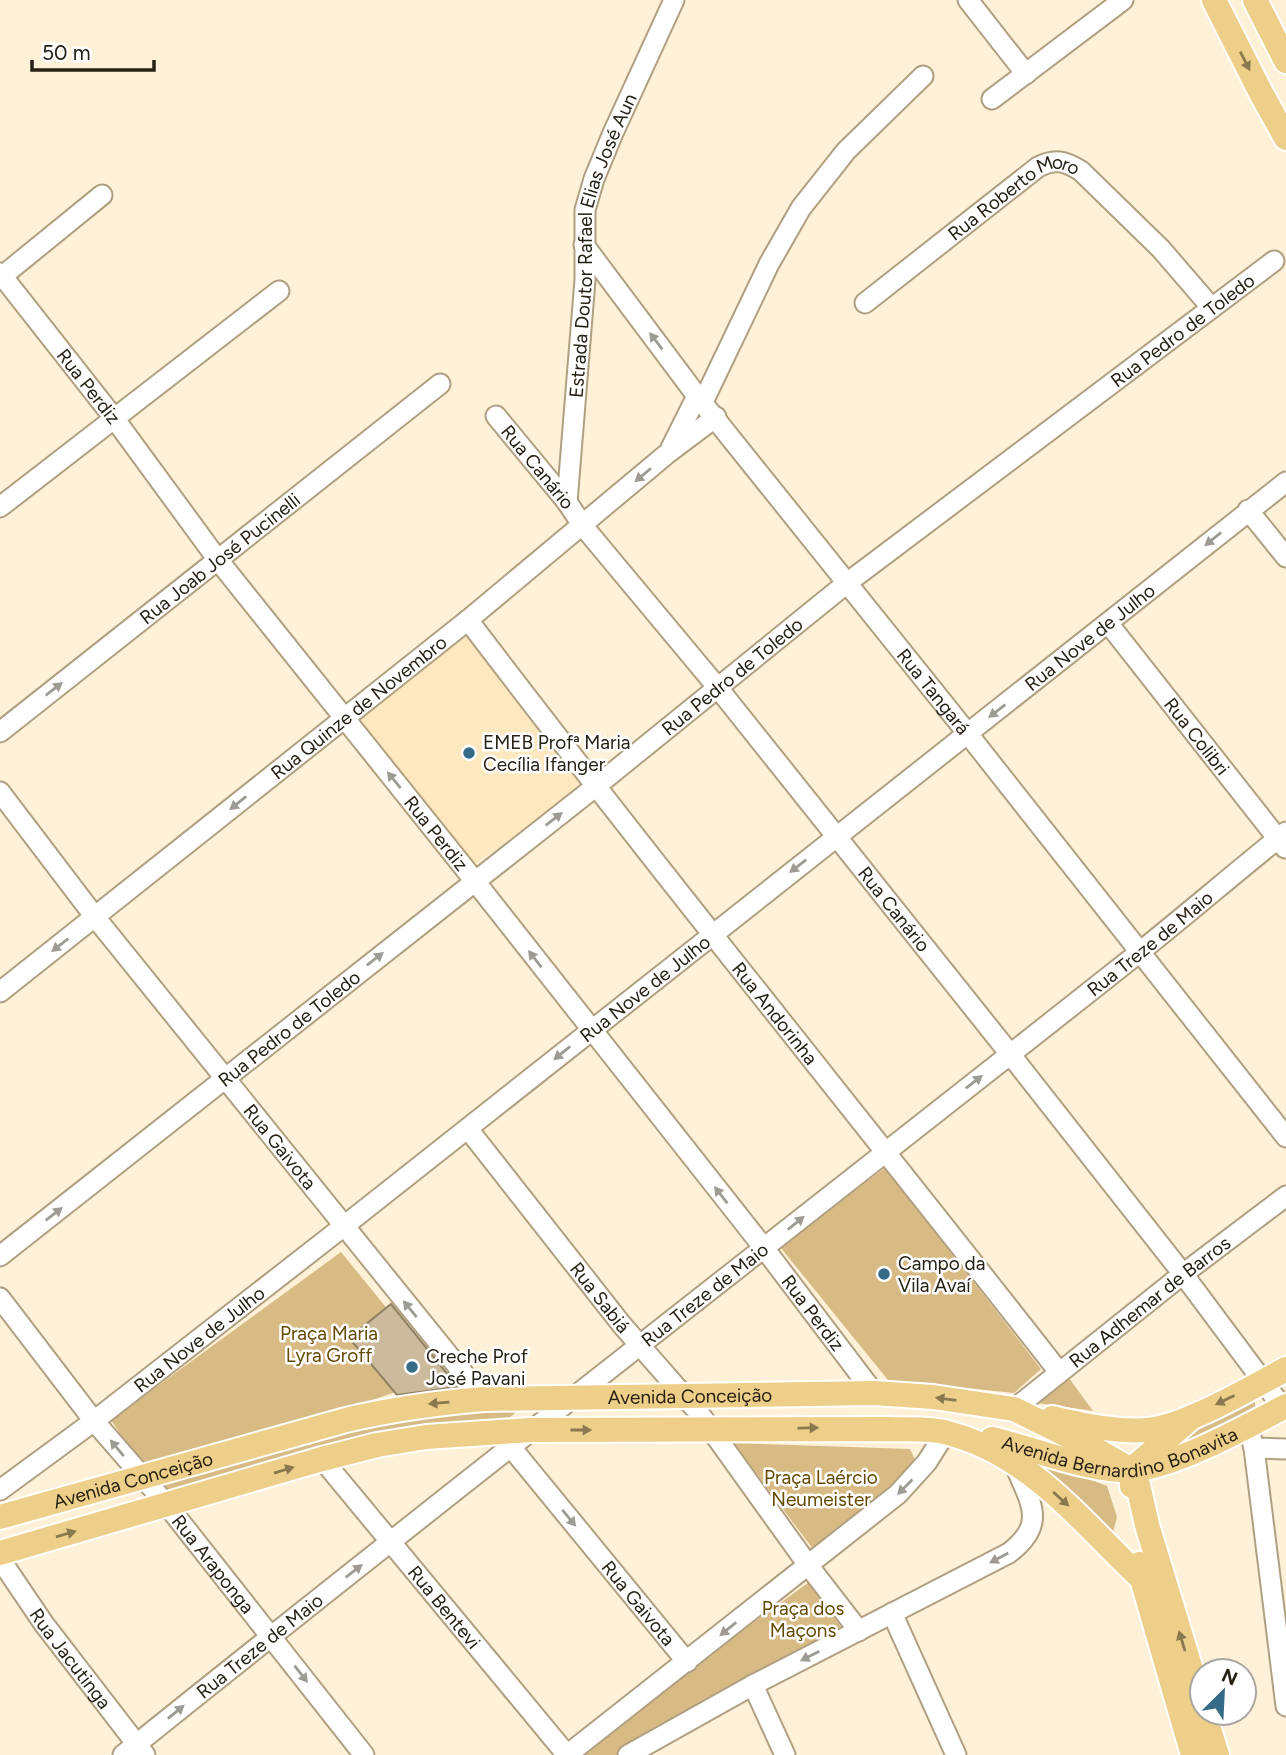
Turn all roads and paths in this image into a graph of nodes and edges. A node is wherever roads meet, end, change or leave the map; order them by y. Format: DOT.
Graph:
graph roads {
  1 [pos="674,0"];
  2 [pos="968,0"];
  3 [pos="1214,0"];
  4 [pos="1255,0"];
  5 [pos="1120,1"];
  6 [pos="1286,61"];
  7 [pos="1026,74"];
  8 [pos="923,76"];
  9 [pos="992,99"];
  10 [pos="1286,138"];
  11 [pos="102,195"];
  12 [pos="584,245"];
  13 [pos="1274,261"];
  14 [pos="1,276"];
  15 [pos="279,291"];
  16 [pos="864,303"];
  17 [pos="1211,307"];
  18 [pos="440,384"];
  19 [pos="700,399"];
  20 [pos="496,416"];
  21 [pos="114,418"];
  22 [pos="716,418"];
  23 [pos="668,453"];
  24 [pos="1286,482"];
  25 [pos="566,502"];
  26 [pos="0,508"];
  27 [pos="1248,510"];
  28 [pos="583,526"];
  29 [pos="1286,557"];
  30 [pos="218,560"];
  31 [pos="847,583"];
  32 [pos="468,620"];
  33 [pos="1108,623"];
  34 [pos="718,688"];
  35 [pos="344,718"];
  36 [pos="0,732"];
  37 [pos="968,734"];
  38 [pos="595,787"];
  39 [pos="0,792"];
  40 [pos="836,836"];
  41 [pos="1283,840"];
  42 [pos="474,880"];
  43 [pos="95,917"];
  44 [pos="713,934"];
  45 [pos="1139,953"];
  46 [pos="0,992"];
  47 [pos="590,1030"];
  48 [pos="1010,1054"];
  49 [pos="226,1078"];
  50 [pos="468,1129"];
  51 [pos="1286,1137"];
  52 [pos="886,1151"];
  53 [pos="1286,1196"];
  54 [pos="344,1226"];
  55 [pos="764,1248"];
  56 [pos="0,1256"];
  57 [pos="1183,1274"];
  58 [pos="0,1298"];
  59 [pos="640,1346"];
  60 [pos="1286,1369"];
  61 [pos="1059,1372"];
  62 [pos="1264,1381"];
  63 [pos="874,1393"];
  64 [pos="686,1396"];
  65 [pos="570,1398"];
  66 [pos="484,1399"];
  67 [pos="1284,1407"];
  68 [pos="1014,1409"];
  69 [pos="1192,1417"];
  70 [pos="94,1421"];
  71 [pos="712,1429"];
  72 [pos="531,1430"];
  73 [pos="946,1432"];
  74 [pos="1251,1437"];
  75 [pos="510,1446"];
  76 [pos="1286,1450"];
  77 [pos="322,1459"];
  78 [pos="1013,1460"];
  79 [pos="1164,1463"];
  80 [pos="1131,1470"];
  81 [pos="140,1476"];
  82 [pos="0,1490"];
  83 [pos="167,1505"];
  84 [pos="0,1517"];
  85 [pos="1147,1525"];
  86 [pos="392,1541"];
  87 [pos="0,1553"];
  88 [pos="0,1559"];
  89 [pos="808,1565"];
  90 [pos="1142,1579"];
  91 [pos="892,1613"];
  92 [pos="859,1631"];
  93 [pos="271,1636"];
  94 [pos="1188,1660"];
  95 [pos="687,1662"];
  96 [pos="753,1685"];
  97 [pos="1286,1706"];
  98 [pos="1208,1727"];
  99 [pos="135,1751"];
  100 [pos="364,1755"];
  101 [pos="567,1755"];
  102 [pos="628,1755"];
  103 [pos="785,1755"];
  104 [pos="956,1755"];
  105 [pos="1193,1755"];
  106 [pos="1217,1755"];
  1 -- 12 [label="street, Estrada Doutor Rafael Elias José Aun"];
  2 -- 7 [label="street"];
  3 -- 10 [label="main road, one-way"];
  4 -- 6 [label="main road"];
  5 -- 7 [label="street"];
  7 -- 9 [label="street"];
  8 -- 19 [label="street"];
  11 -- 14 [label="street"];
  19 -- 12 [label="street, Rua Tangará, one-way"];
  12 -- 25 [label="street, Estrada Doutor Rafael Elias José Aun"];
  13 -- 17 [label="street, Rua Pedro de Toledo"];
  14 -- 21 [label="street, Rua Perdiz"];
  15 -- 21 [label="street"];
  16 -- 17 [label="street, Rua Roberto Moro"];
  17 -- 31 [label="street, Rua Pedro de Toledo"];
  18 -- 30 [label="street, Rua Joab José Pucinelli"];
  19 -- 22 [label="street, Rua Tangará"];
  19 -- 23 [label="street"];
  20 -- 25 [label="street, Rua Canário"];
  21 -- 26 [label="street"];
  21 -- 30 [label="street, Rua Perdiz"];
  22 -- 23 [label="street, Rua Quinze de Novembro"];
  22 -- 31 [label="street, Rua Tangará"];
  23 -- 28 [label="street, Rua Quinze de Novembro, one-way"];
  24 -- 27 [label="street, Rua Nove de Julho"];
  25 -- 28 [label="street, Rua Canário"];
  27 -- 29 [label="street"];
  27 -- 33 [label="street, Rua Nove de Julho, one-way"];
  28 -- 32 [label="street, Rua Quinze de Novembro"];
  28 -- 34 [label="street, Rua Canário"];
  30 -- 35 [label="street, Rua Perdiz"];
  36 -- 30 [label="street, Rua Joab José Pucinelli, one-way"];
  31 -- 34 [label="street, Rua Pedro de Toledo"];
  31 -- 37 [label="street, Rua Tangará"];
  32 -- 35 [label="street, Rua Quinze de Novembro"];
  32 -- 38 [label="street, Rua Andorinha"];
  33 -- 37 [label="street, Rua Nove de Julho, one-way"];
  33 -- 41 [label="street, Rua Colibri"];
  34 -- 38 [label="street, Rua Pedro de Toledo"];
  34 -- 40 [label="street, Rua Canário"];
  42 -- 35 [label="street, Rua Perdiz, one-way"];
  35 -- 43 [label="street, Rua Quinze de Novembro, one-way"];
  37 -- 40 [label="street, Rua Nove de Julho"];
  37 -- 45 [label="street, Rua Tangará"];
  42 -- 38 [label="street, Rua Pedro de Toledo, one-way"];
  38 -- 44 [label="street, Rua Andorinha"];
  39 -- 43 [label="street, Rua Gaivota"];
  40 -- 44 [label="street, Rua Nove de Julho, one-way"];
  40 -- 48 [label="street, Rua Canário"];
  41 -- 45 [label="street, Rua Treze de Maio"];
  47 -- 42 [label="street, Rua Perdiz, one-way"];
  49 -- 42 [label="street, Rua Pedro de Toledo, one-way"];
  43 -- 46 [label="street, Rua Quinze de Novembro, one-way"];
  43 -- 49 [label="street, Rua Gaivota"];
  44 -- 47 [label="street, Rua Nove de Julho"];
  44 -- 52 [label="street, Rua Andorinha"];
  45 -- 48 [label="street, Rua Treze de Maio"];
  45 -- 51 [label="street, Rua Tangará"];
  47 -- 50 [label="street, Rua Nove de Julho, one-way"];
  55 -- 47 [label="street, Rua Perdiz, one-way"];
  52 -- 48 [label="street, Rua Treze de Maio, one-way"];
  48 -- 57 [label="street, Rua Canário"];
  49 -- 54 [label="street, Rua Gaivota"];
  56 -- 49 [label="street, Rua Pedro de Toledo, one-way"];
  50 -- 54 [label="street, Rua Nove de Julho"];
  50 -- 59 [label="street, Rua Sabiá"];
  55 -- 52 [label="street, Rua Treze de Maio, one-way"];
  52 -- 61 [label="street, Rua Andorinha"];
  53 -- 57 [label="street, Rua Adhemar de Barros"];
  66 -- 54 [label="street, Rua Gaivota, one-way"];
  54 -- 70 [label="street, Rua Nove de Julho"];
  55 -- 59 [label="street, Rua Treze de Maio"];
  55 -- 63 [label="street, Rua Perdiz"];
  57 -- 61 [label="street, Rua Adhemar de Barros"];
  57 -- 62 [label="street, Rua Canário"];
  58 -- 70 [label="street"];
  59 -- 64 [label="street, Rua Sabiá"];
  59 -- 65 [label="street, Rua Treze de Maio"];
  60 -- 62 [label="main road, Avenida Bernardino Bonavita"];
  61 -- 68 [label="street, Rua Adhemar de Barros"];
  62 -- 67 [label="street, Rua Canário"];
  62 -- 69 [label="main road, Avenida Bernardino Bonavita, one-way"];
  63 -- 64 [label="main road, Avenida Conceição"];
  68 -- 63 [label="main road, Avenida Conceição, one-way"];
  64 -- 65 [label="main road, Avenida Conceição"];
  64 -- 71 [label="street, Rua Sabiá"];
  65 -- 66 [label="main road, Avenida Conceição"];
  65 -- 72 [label="street, Rua Treze de Maio"];
  66 -- 81 [label="main road, Avenida Conceição, one-way"];
  67 -- 74 [label="main road, Avenida Bernardino Bonavita"];
  68 -- 69 [label="main road, Avenida Bernardino Bonavita"];
  68 -- 80 [label="main road, Avenida Conceição"];
  69 -- 80 [label="main road"];
  81 -- 70 [label="street, one-way"];
  70 -- 82 [label="street, Rua Nove de Julho"];
  72 -- 71 [label="main road, Avenida Conceição, one-way"];
  71 -- 73 [label="main road, Avenida Conceição, one-way"];
  71 -- 89 [label="street, Rua Sabiá"];
  72 -- 75 [label="street, Rua Treze de Maio"];
  72 -- 77 [label="main road, Avenida Conceição"];
  73 -- 78 [label="main road, Avenida Conceição"];
  73 -- 80 [label="main road, Avenida Bernardino Bonavita"];
  73 -- 89 [label="street, one-way"];
  74 -- 76 [label="street"];
  74 -- 79 [label="main road, Avenida Bernardino Bonavita"];
  74 -- 97 [label="street"];
  75 -- 86 [label="street, Rua Treze de Maio"];
  75 -- 95 [label="street, Rua Gaivota, one-way"];
  83 -- 77 [label="main road, Avenida Conceição, one-way"];
  77 -- 86 [label="street, Rua Bentevi"];
  78 -- 90 [label="main road, Avenida Conceição, one-way"];
  78 -- 91 [label="street, one-way"];
  79 -- 80 [label="main road, Avenida Bernardino Bonavita"];
  79 -- 85 [label="main road"];
  80 -- 85 [label="main road"];
  80 -- 90 [label="main road"];
  81 -- 83 [label="street, Rua Araponga"];
  81 -- 84 [label="main road, Avenida Conceição"];
  87 -- 83 [label="main road, Avenida Conceição, one-way"];
  83 -- 93 [label="street, Rua Araponga"];
  94 -- 85 [label="main road, one-way"];
  93 -- 86 [label="street, Rua Treze de Maio, one-way"];
  86 -- 101 [label="street, Rua Bentevi"];
  88 -- 99 [label="street, Rua Jacutinga"];
  89 -- 92 [label="street, Rua Sabiá"];
  89 -- 95 [label="street, one-way"];
  90 -- 105 [label="main road, Avenida Conceição"];
  91 -- 92 [label="street"];
  91 -- 104 [label="street"];
  92 -- 96 [label="street, one-way"];
  99 -- 93 [label="street, Rua Treze de Maio, one-way"];
  93 -- 100 [label="street, Rua Araponga, one-way"];
  95 -- 101 [label="street"];
  96 -- 102 [label="street"];
  96 -- 103 [label="street"];
  98 -- 106 [label="main road"];
}
